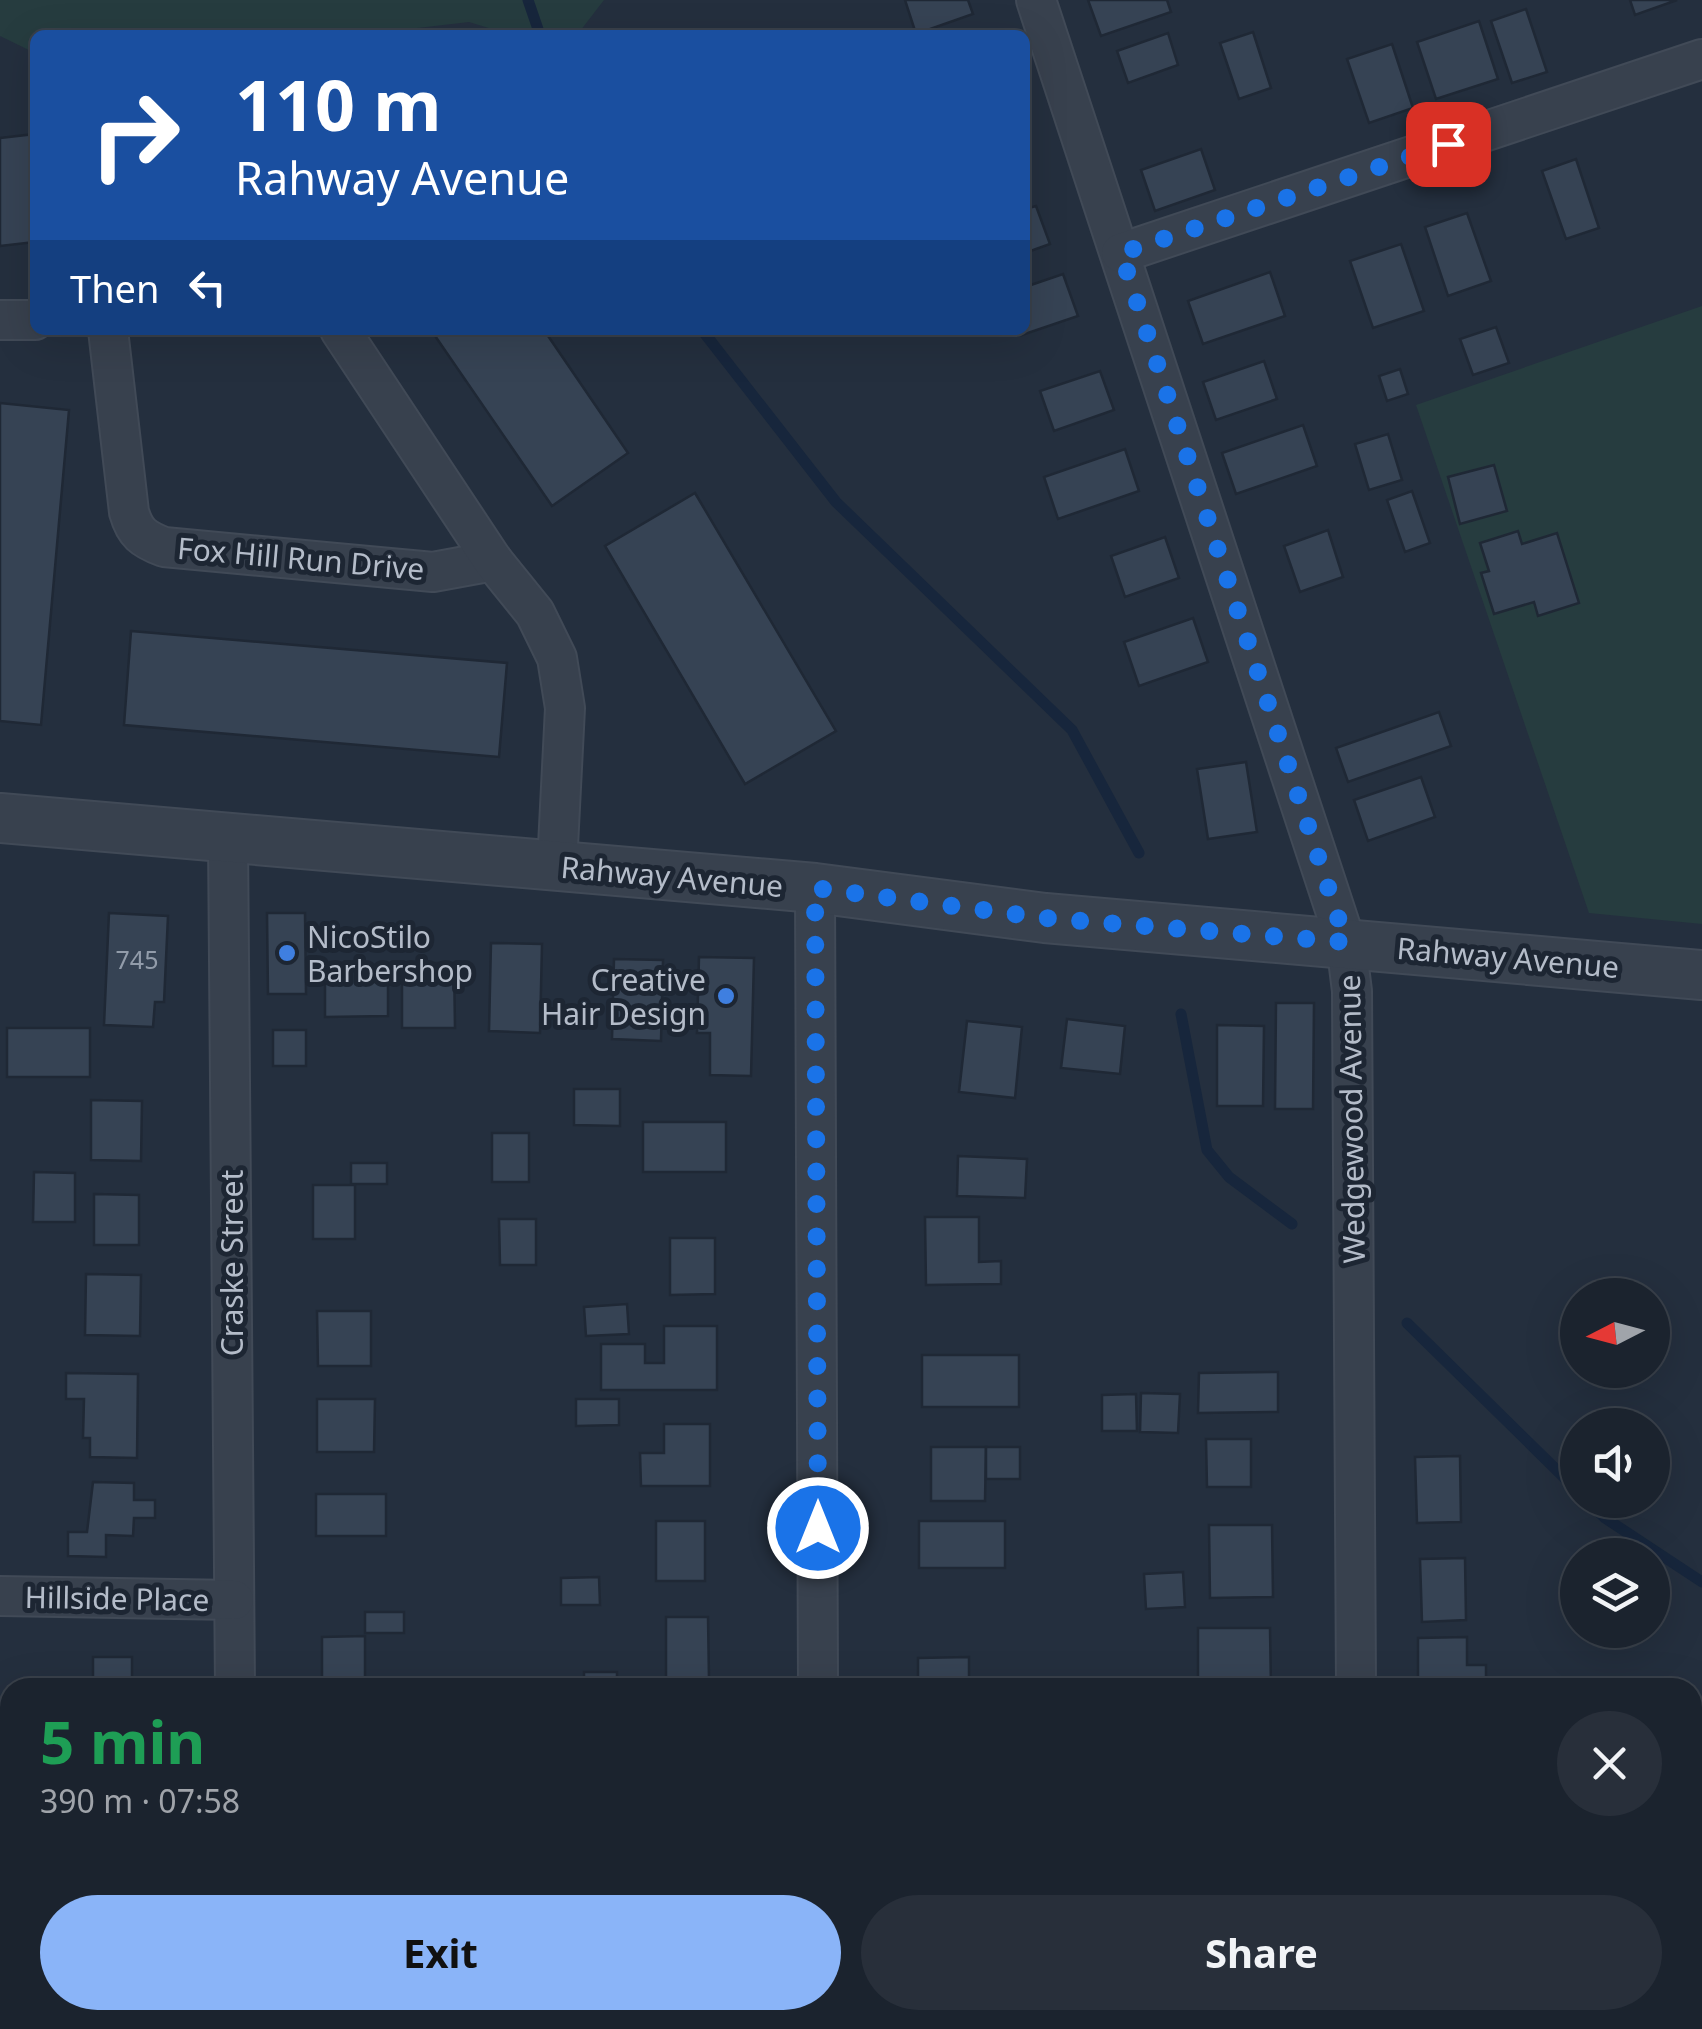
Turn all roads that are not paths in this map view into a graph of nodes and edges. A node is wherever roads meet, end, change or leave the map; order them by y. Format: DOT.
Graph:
graph roads {
  1 [pos="1036,0"];
  2 [pos="1702,60"];
  3 [pos="1121,253"];
  4 [pos="0,320"];
  5 [pos="30,320"];
  6 [pos="109,335"];
  7 [pos="343,335"];
  8 [pos="493,561"];
  9 [pos="0,818"];
  10 [pos="228,839"];
  11 [pos="558,866"];
  12 [pos="815,888"];
  13 [pos="1346,942"];
  14 [pos="1702,974"];
  15 [pos="0,1596"];
  16 [pos="234,1600"];
  17 [pos="235,1678"];
  18 [pos="818,1678"];
  19 [pos="1356,1678"];
  1 -- 3 [label="street, Wedgewood Avenue"];
  2 -- 3 [label="street"];
  3 -- 13 [label="street, Wedgewood Avenue"];
  4 -- 5 [label="street"];
  6 -- 8 [label="street, Fox Hill Run Drive"];
  7 -- 8 [label="street"];
  8 -- 11 [label="street"];
  9 -- 10 [label="street, Rahway Avenue"];
  10 -- 11 [label="street, Rahway Avenue"];
  10 -- 16 [label="street, Craske Street"];
  11 -- 12 [label="street, Rahway Avenue"];
  12 -- 13 [label="street, Rahway Avenue"];
  12 -- 18 [label="street"];
  13 -- 14 [label="street, Rahway Avenue"];
  13 -- 19 [label="street, Wedgewood Avenue"];
  15 -- 16 [label="street, Hillside Place"];
  16 -- 17 [label="street, Craske Street"];
}
